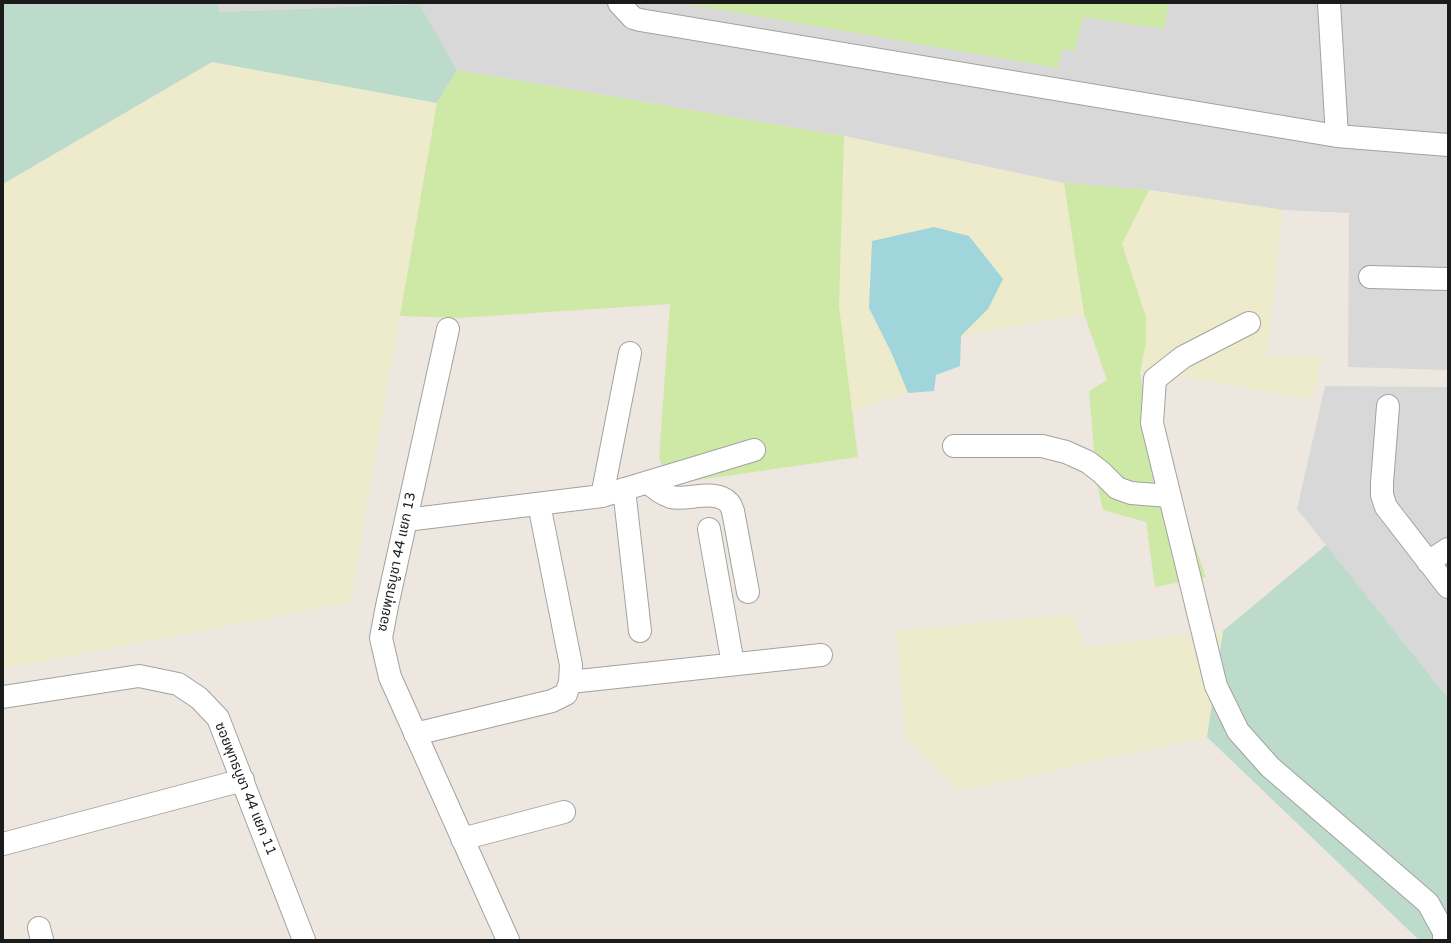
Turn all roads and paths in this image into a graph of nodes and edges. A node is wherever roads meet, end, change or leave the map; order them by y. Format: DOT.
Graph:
graph roads {
  1 [pos="619,3"];
  2 [pos="1330,3"];
  3 [pos="1337,136"];
  4 [pos="1448,145"];
  5 [pos="1370,277"];
  6 [pos="1448,279"];
  7 [pos="1248,324"];
  8 [pos="448,329"];
  9 [pos="630,353"];
  10 [pos="1388,406"];
  11 [pos="954,446"];
  12 [pos="754,450"];
  13 [pos="648,482"];
  14 [pos="624,489"];
  15 [pos="602,496"];
  16 [pos="1169,496"];
  17 [pos="539,504"];
  18 [pos="406,520"];
  19 [pos="709,529"];
  20 [pos="1448,549"];
  21 [pos="1428,562"];
  22 [pos="1448,587"];
  23 [pos="748,592"];
  24 [pos="640,631"];
  25 [pos="821,655"];
  26 [pos="733,664"];
  27 [pos="570,682"];
  28 [pos="3,697"];
  29 [pos="416,734"];
  30 [pos="243,780"];
  31 [pos="564,812"];
  32 [pos="462,839"];
  33 [pos="3,844"];
  34 [pos="304,940"];
  35 [pos="508,940"];
  36 [pos="1444,940"];
  1 -- 3 [label="street"];
  2 -- 3 [label="street"];
  3 -- 4 [label="street"];
  5 -- 6 [label="street"];
  7 -- 16 [label="street"];
  8 -- 18 [label="street, ซอยพุทธบูชา 44 แยก 13"];
  9 -- 15 [label="street"];
  10 -- 21 [label="street"];
  11 -- 16 [label="street"];
  12 -- 13 [label="street"];
  13 -- 14 [label="street"];
  13 -- 23 [label="street"];
  14 -- 15 [label="street"];
  14 -- 24 [label="street"];
  15 -- 17 [label="street"];
  16 -- 36 [label="street"];
  17 -- 18 [label="street"];
  17 -- 27 [label="street"];
  18 -- 29 [label="street, ซอยพุทธบูชา 44 แยก 13"];
  19 -- 26 [label="street"];
  20 -- 21 [label="street"];
  21 -- 22 [label="street"];
  25 -- 26 [label="street"];
  26 -- 27 [label="street"];
  27 -- 29 [label="street"];
  28 -- 30 [label="street, ซอยพุทธบูชา 44 แยก 11"];
  29 -- 32 [label="street, ซอยพุทธบูชา 44 แยก 13"];
  30 -- 33 [label="street"];
  30 -- 34 [label="street, ซอยพุทธบูชา 44 แยก 11"];
  31 -- 32 [label="street"];
  32 -- 35 [label="street, ซอยพุทธบูชา 44 แยก 13"];
}
